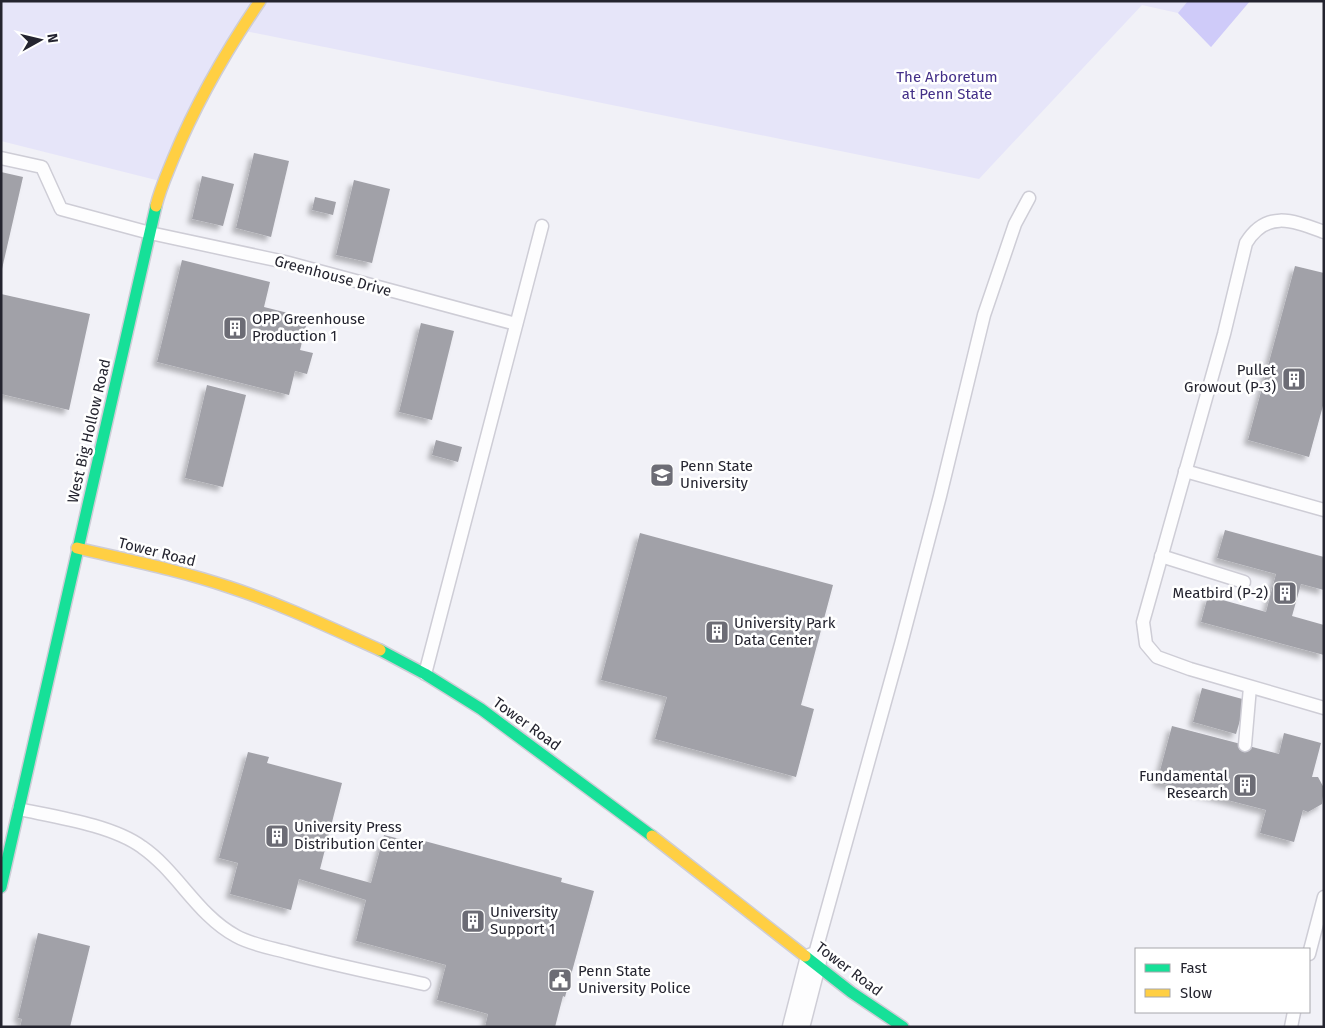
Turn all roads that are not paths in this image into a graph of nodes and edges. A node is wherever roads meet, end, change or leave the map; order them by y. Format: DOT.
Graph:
graph roads {
  1 [pos="260,1"];
  2 [pos="1,158"];
  3 [pos="1029,198"];
  4 [pos="542,226"];
  5 [pos="1324,232"];
  6 [pos="150,233"];
  7 [pos="516,324"];
  8 [pos="1185,471"];
  9 [pos="1324,510"];
  10 [pos="77,548"];
  11 [pos="1162,556"];
  12 [pos="1244,582"];
  13 [pos="425,674"];
  14 [pos="1250,687"];
  15 [pos="1324,708"];
  16 [pos="1245,745"];
  17 [pos="19,809"];
  18 [pos="1,887"];
  19 [pos="1324,897"];
  20 [pos="1310,950"];
  21 [pos="813,961"];
  22 [pos="424,984"];
  23 [pos="1294,1013"];
  24 [pos="796,1027"];
  25 [pos="903,1027"];
  26 [pos="1290,1027"];
  1 -- 6 [label="street, West Big Hollow Road"];
  2 -- 6 [label="lane, Greenhouse Drive"];
  3 -- 21 [label="lane"];
  4 -- 7 [label="lane"];
  5 -- 8 [label="lane"];
  6 -- 7 [label="lane, Greenhouse Drive"];
  6 -- 10 [label="street, West Big Hollow Road"];
  7 -- 13 [label="lane"];
  8 -- 9 [label="lane"];
  8 -- 11 [label="lane"];
  10 -- 13 [label="street, Tower Road"];
  10 -- 17 [label="street, West Big Hollow Road"];
  11 -- 12 [label="lane"];
  11 -- 14 [label="lane"];
  13 -- 21 [label="street, Tower Road"];
  14 -- 15 [label="lane"];
  14 -- 16 [label="lane"];
  17 -- 18 [label="street, West Big Hollow Road"];
  17 -- 22 [label="lane"];
  19 -- 20 [label="lane"];
  21 -- 24 [label="street"];
  21 -- 25 [label="street, Tower Road"];
  23 -- 26 [label="lane"];
}
